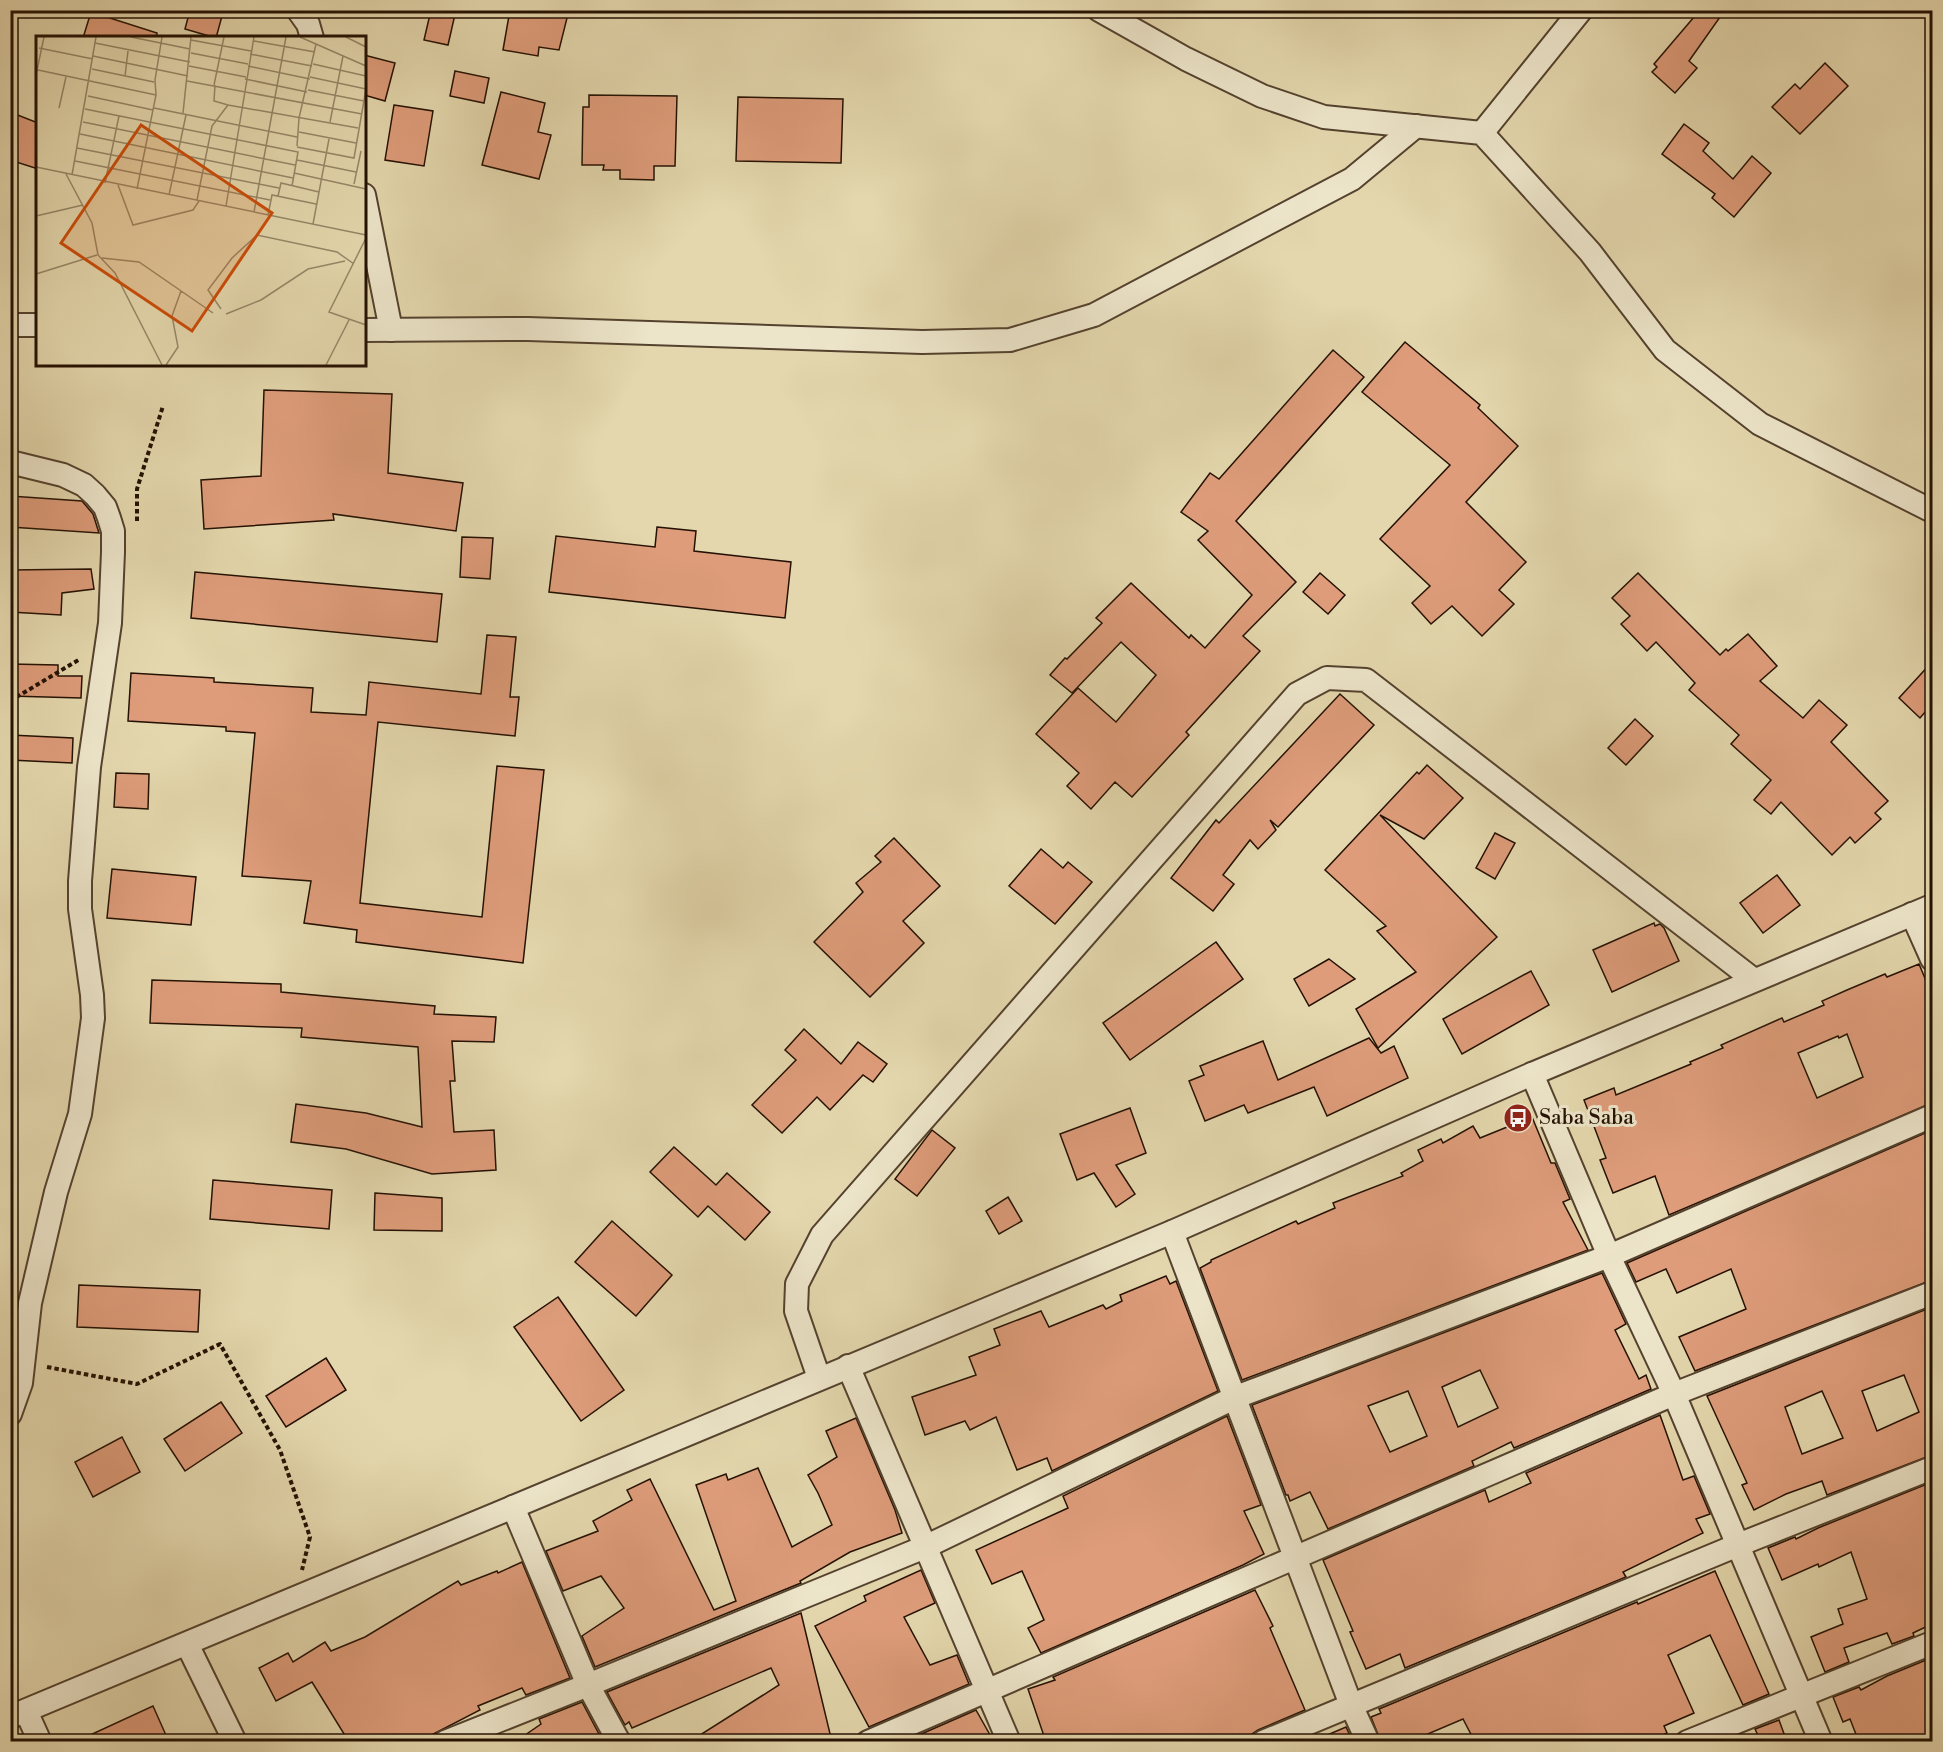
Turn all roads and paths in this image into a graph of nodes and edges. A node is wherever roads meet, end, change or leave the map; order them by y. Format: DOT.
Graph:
graph roads {
  1 [pos="298,10"];
  2 [pos="1099,10"];
  3 [pos="1581,10"];
  4 [pos="311,36"];
  5 [pos="1416,126"];
  6 [pos="1482,134"];
  7 [pos="366,205"];
  8 [pos="10,325"];
  9 [pos="36,325"];
  10 [pos="366,330"];
  11 [pos="391,330"];
  12 [pos="10,462"];
  13 [pos="1932,511"];
  14 [pos="1922,910"];
  15 [pos="1932,959"];
  16 [pos="1754,980"];
  17 [pos="1532,1074"];
  18 [pos="1932,1116"];
  19 [pos="1172,1232"];
  20 [pos="1609,1256"];
  21 [pos="1932,1293"];
  22 [pos="24,1363"];
  23 [pos="848,1366"];
  24 [pos="819,1378"];
  25 [pos="1674,1394"];
  26 [pos="1236,1397"];
  27 [pos="10,1414"];
  28 [pos="1932,1468"];
  29 [pos="513,1507"];
  30 [pos="1738,1545"];
  31 [pos="925,1547"];
  32 [pos="1294,1556"];
  33 [pos="296,1597"];
  34 [pos="1932,1643"];
  35 [pos="187,1644"];
  36 [pos="588,1685"];
  37 [pos="988,1689"];
  38 [pos="1803,1695"];
  39 [pos="1351,1705"];
  40 [pos="18,1714"];
  41 [pos="40,1742"];
  42 [pos="235,1742"];
  43 [pos="445,1742"];
  44 [pos="619,1742"];
  45 [pos="868,1742"];
  46 [pos="1009,1742"];
  47 [pos="1263,1742"];
  48 [pos="1368,1742"];
  49 [pos="1687,1742"];
  50 [pos="1821,1742"];
  1 -- 4 [label="street"];
  2 -- 5 [label="street"];
  3 -- 6 [label="street"];
  5 -- 6 [label="street"];
  5 -- 11 [label="street"];
  6 -- 13 [label="street"];
  7 -- 11 [label="street"];
  8 -- 9 [label="street"];
  10 -- 11 [label="street"];
  12 -- 22 [label="street"];
  14 -- 15 [label="street"];
  14 -- 16 [label="street"];
  16 -- 17 [label="street"];
  16 -- 24 [label="street"];
  17 -- 19 [label="street"];
  17 -- 20 [label="street"];
  18 -- 20 [label="street"];
  19 -- 23 [label="street"];
  19 -- 26 [label="street"];
  20 -- 25 [label="street"];
  20 -- 26 [label="street"];
  21 -- 25 [label="street"];
  22 -- 27 [label="street"];
  22 -- 33 [label="path"];
  23 -- 24 [label="street"];
  23 -- 31 [label="street"];
  24 -- 29 [label="street"];
  25 -- 30 [label="street"];
  25 -- 32 [label="street"];
  26 -- 31 [label="street"];
  26 -- 32 [label="street"];
  28 -- 30 [label="street"];
  29 -- 33 [label="street"];
  29 -- 36 [label="street"];
  30 -- 38 [label="street"];
  30 -- 39 [label="street"];
  31 -- 36 [label="street"];
  31 -- 37 [label="street"];
  32 -- 37 [label="street"];
  32 -- 39 [label="street"];
  33 -- 35 [label="street"];
  34 -- 38 [label="street"];
  35 -- 40 [label="street"];
  35 -- 42 [label="street"];
  36 -- 43 [label="street"];
  36 -- 44 [label="street"];
  37 -- 45 [label="street"];
  37 -- 46 [label="street"];
  38 -- 49 [label="street"];
  38 -- 50 [label="street"];
  39 -- 47 [label="street"];
  39 -- 48 [label="street"];
  40 -- 41 [label="street"];
}
